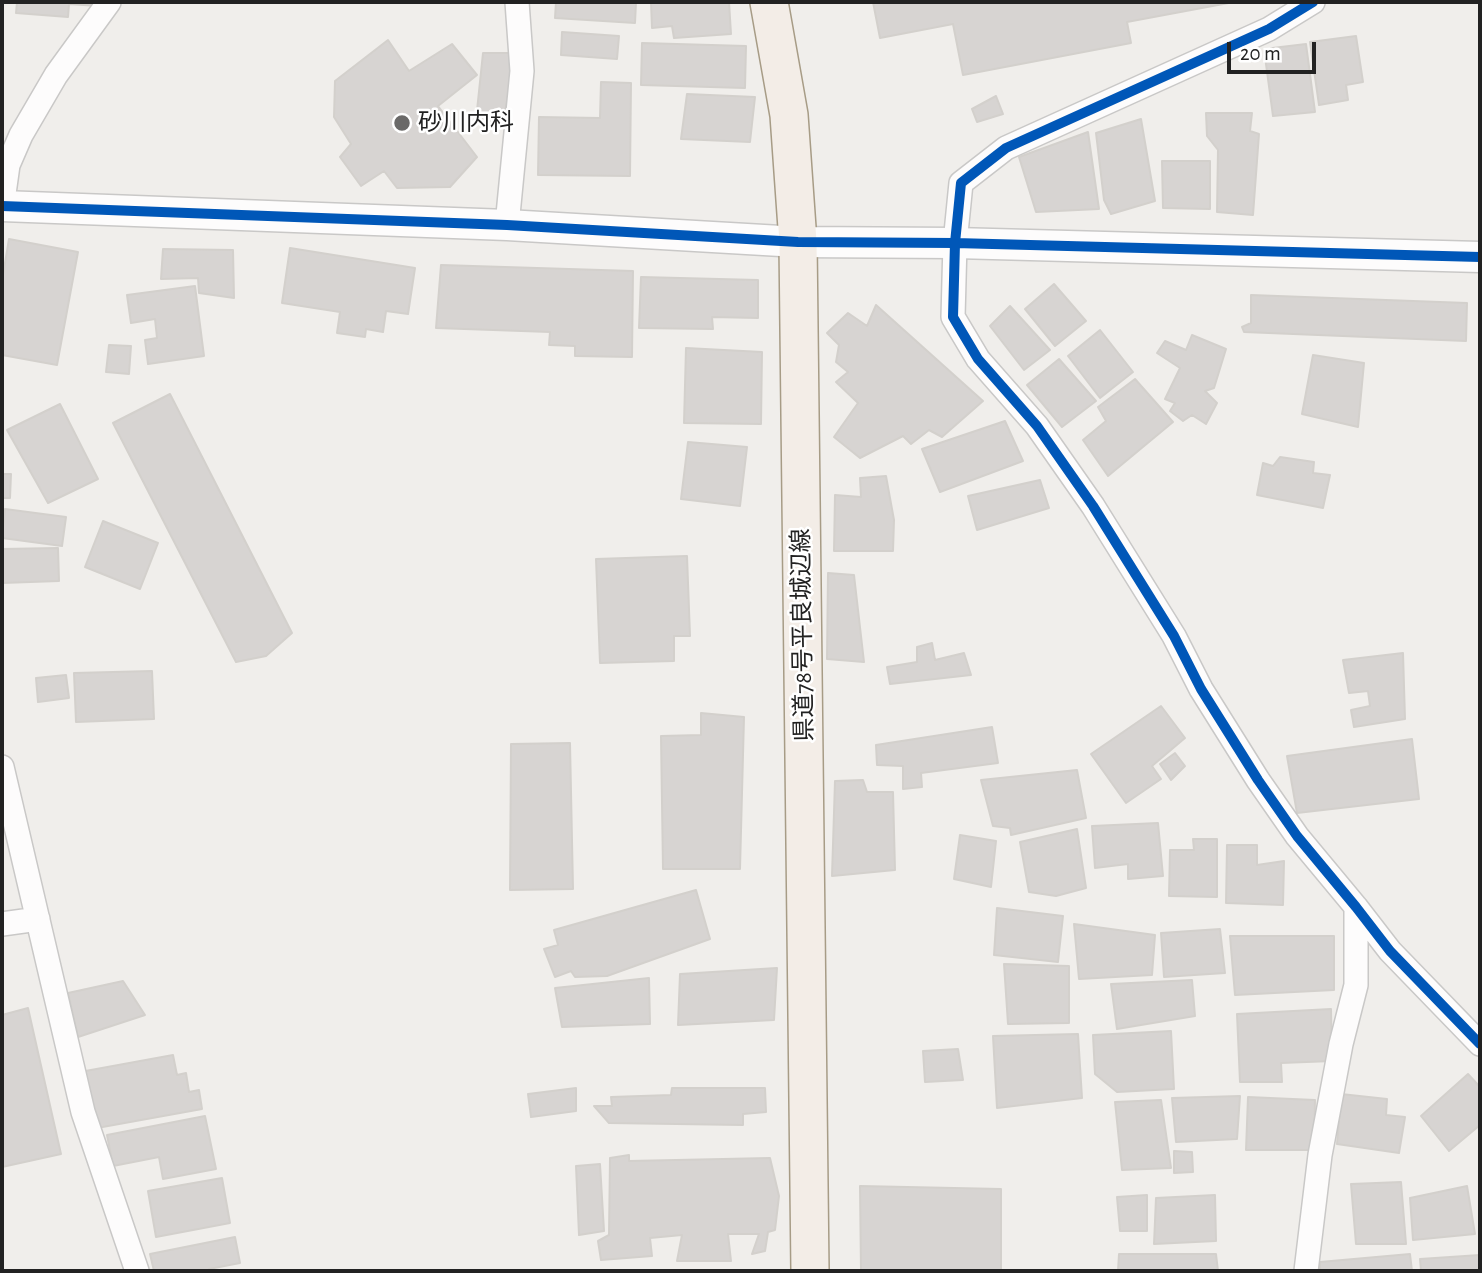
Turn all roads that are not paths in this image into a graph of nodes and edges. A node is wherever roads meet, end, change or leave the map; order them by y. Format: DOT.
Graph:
graph roads {
  1 [pos="109,2"];
  2 [pos="517,2"];
  3 [pos="769,2"];
  4 [pos="1312,2"];
  5 [pos="2,206"];
  6 [pos="507,225"];
  7 [pos="798,242"];
  8 [pos="955,243"];
  9 [pos="1480,257"];
  10 [pos="2,767"];
  11 [pos="1356,907"];
  12 [pos="38,919"];
  13 [pos="2,924"];
  14 [pos="1480,1044"];
  15 [pos="137,1271"];
  16 [pos="810,1271"];
  17 [pos="1306,1271"];
  1 -- 5 [label="street"];
  2 -- 6 [label="street"];
  3 -- 7 [label="main road, 県道78号平良城辺線"];
  4 -- 8 [label="street"];
  5 -- 6 [label="street"];
  6 -- 7 [label="street"];
  7 -- 8 [label="street"];
  7 -- 16 [label="main road, 県道78号平良城辺線"];
  8 -- 9 [label="street"];
  8 -- 11 [label="street"];
  10 -- 12 [label="street"];
  11 -- 14 [label="street"];
  11 -- 17 [label="street"];
  12 -- 13 [label="street"];
  12 -- 15 [label="street"];
}
